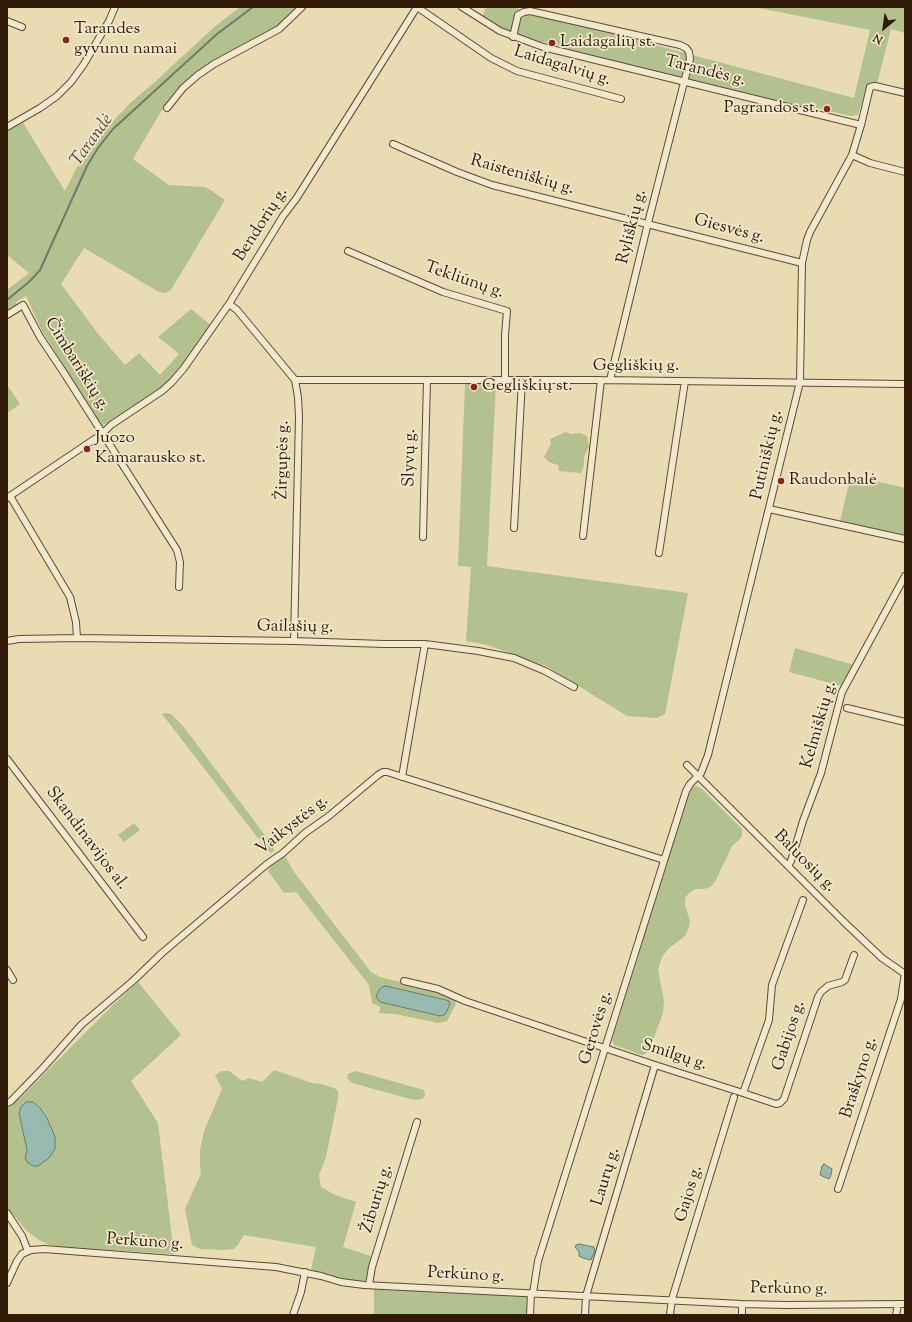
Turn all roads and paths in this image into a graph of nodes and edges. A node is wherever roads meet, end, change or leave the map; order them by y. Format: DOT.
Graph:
graph roads {
  1 [pos="115,7"];
  2 [pos="302,7"];
  3 [pos="417,7"];
  4 [pos="462,7"];
  5 [pos="7,21"];
  6 [pos="22,27"];
  7 [pos="513,37"];
  8 [pos="684,81"];
  9 [pos="905,93"];
  10 [pos="621,99"];
  11 [pos="167,108"];
  12 [pos="861,125"];
  13 [pos="7,127"];
  14 [pos="393,144"];
  15 [pos="852,155"];
  16 [pos="905,172"];
  17 [pos="648,223"];
  18 [pos="348,251"];
  19 [pos="802,263"];
  20 [pos="229,304"];
  21 [pos="7,315"];
  22 [pos="295,380"];
  23 [pos="505,380"];
  24 [pos="522,380"];
  25 [pos="601,380"];
  26 [pos="610,380"];
  27 [pos="427,381"];
  28 [pos="685,381"];
  29 [pos="800,382"];
  30 [pos="905,384"];
  31 [pos="102,434"];
  32 [pos="8,497"];
  33 [pos="769,509"];
  34 [pos="514,528"];
  35 [pos="583,536"];
  36 [pos="423,537"];
  37 [pos="905,539"];
  38 [pos="659,553"];
  39 [pos="905,576"];
  40 [pos="180,587"];
  41 [pos="77,638"];
  42 [pos="7,641"];
  43 [pos="294,641"];
  44 [pos="425,644"];
  45 [pos="574,687"];
  46 [pos="847,708"];
  47 [pos="905,722"];
  48 [pos="7,759"];
  49 [pos="687,765"];
  50 [pos="698,776"];
  51 [pos="402,777"];
  52 [pos="664,860"];
  53 [pos="788,866"];
  54 [pos="803,900"];
  55 [pos="143,937"];
  56 [pos="854,955"];
  57 [pos="7,970"];
  58 [pos="905,974"];
  59 [pos="13,980"];
  60 [pos="404,981"];
  61 [pos="605,1048"];
  62 [pos="655,1065"];
  63 [pos="742,1093"];
  64 [pos="734,1098"];
  65 [pos="7,1104"];
  66 [pos="417,1122"];
  67 [pos="838,1189"];
  68 [pos="7,1212"];
  69 [pos="28,1251"];
  70 [pos="305,1272"];
  71 [pos="7,1283"];
  72 [pos="369,1285"];
  73 [pos="532,1293"];
  74 [pos="586,1296"];
  75 [pos="672,1299"];
  76 [pos="742,1304"];
  77 [pos="898,1304"];
  78 [pos="905,1304"];
  79 [pos="293,1315"];
  80 [pos="530,1315"];
  81 [pos="585,1315"];
  82 [pos="670,1315"];
  83 [pos="742,1315"];
  84 [pos="896,1315"];
  1 -- 13 [label="street"];
  2 -- 11 [label="street"];
  3 -- 10 [label="street, Laidagalvių g."];
  3 -- 20 [label="street, Bendorių g."];
  4 -- 7 [label="street, Tarandės g."];
  5 -- 6 [label="street"];
  7 -- 8 [label="street, Tarandės g."];
  7 -- 8 [label="street, Ryliškių g."];
  8 -- 12 [label="street, Tarandės g."];
  8 -- 17 [label="street, Ryliškių g."];
  9 -- 12 [label="street"];
  12 -- 15 [label="street, Putiniškių g."];
  14 -- 17 [label="street, Raisteniškių g."];
  15 -- 16 [label="street"];
  15 -- 19 [label="street, Putiniškių g."];
  17 -- 19 [label="street, Giesvės g."];
  17 -- 26 [label="street, Ryliškių g."];
  18 -- 23 [label="street, Tekliūnų g."];
  19 -- 29 [label="street, Putiniškių g."];
  20 -- 22 [label="street"];
  20 -- 31 [label="street, Bendorių g."];
  21 -- 31 [label="street, Čimbariškių g."];
  22 -- 27 [label="street, Gegliškių g."];
  22 -- 43 [label="street, Žirgupės g."];
  23 -- 24 [label="street, Gegliškių g."];
  23 -- 27 [label="street, Gegliškių g."];
  24 -- 25 [label="street, Gegliškių g."];
  24 -- 34 [label="street"];
  25 -- 26 [label="street, Gegliškių g."];
  25 -- 35 [label="street"];
  26 -- 28 [label="street, Gegliškių g."];
  27 -- 36 [label="street, Slyvų g."];
  28 -- 29 [label="street, Gegliškių g."];
  28 -- 38 [label="street"];
  29 -- 30 [label="street, Gegliškių g."];
  29 -- 33 [label="street, Putiniškių g."];
  31 -- 32 [label="street, Bendorių g."];
  31 -- 40 [label="street, Čimbariškių g."];
  32 -- 41 [label="street"];
  33 -- 37 [label="street"];
  33 -- 50 [label="street, Putiniškių g."];
  39 -- 53 [label="street, Kelmiškių g."];
  41 -- 42 [label="street, Gailašių g."];
  41 -- 43 [label="street, Gailašių g."];
  43 -- 44 [label="street, Gailašių g."];
  44 -- 45 [label="street, Gailašių g."];
  44 -- 51 [label="street"];
  46 -- 47 [label="street"];
  48 -- 55 [label="street, Skandinavijos al."];
  49 -- 50 [label="street, Baluosių g."];
  50 -- 52 [label="street, Gerovės g."];
  50 -- 53 [label="street, Baluosių g."];
  51 -- 52 [label="street, Vaikystės g."];
  51 -- 65 [label="street, Vaikystės g."];
  52 -- 61 [label="street, Gerovės g."];
  53 -- 58 [label="street, Baluosių g."];
  54 -- 63 [label="street"];
  56 -- 63 [label="street, Gabijos g."];
  57 -- 59 [label="street"];
  58 -- 67 [label="street, Braškyno g."];
  60 -- 61 [label="street, Smilgų g."];
  61 -- 62 [label="street, Smilgų g."];
  61 -- 73 [label="street, Gerovės g."];
  62 -- 63 [label="street, Smilgų g."];
  62 -- 74 [label="street, Laurų g."];
  64 -- 75 [label="street, Gajos g."];
  66 -- 72 [label="street, Žiburių g."];
  68 -- 69 [label="street"];
  69 -- 70 [label="street, Perkūno g."];
  69 -- 71 [label="street"];
  70 -- 72 [label="street, Perkūno g."];
  70 -- 79 [label="street"];
  72 -- 73 [label="street, Perkūno g."];
  73 -- 74 [label="street, Perkūno g."];
  73 -- 80 [label="street, Gerovės g."];
  74 -- 75 [label="street, Perkūno g."];
  74 -- 81 [label="street, Laurų g."];
  75 -- 76 [label="street, Perkūno g."];
  75 -- 82 [label="street, Gajos g."];
  76 -- 77 [label="street, Perkūno g."];
  76 -- 83 [label="street"];
  77 -- 78 [label="street, Perkūno g."];
  77 -- 84 [label="street"];
}
